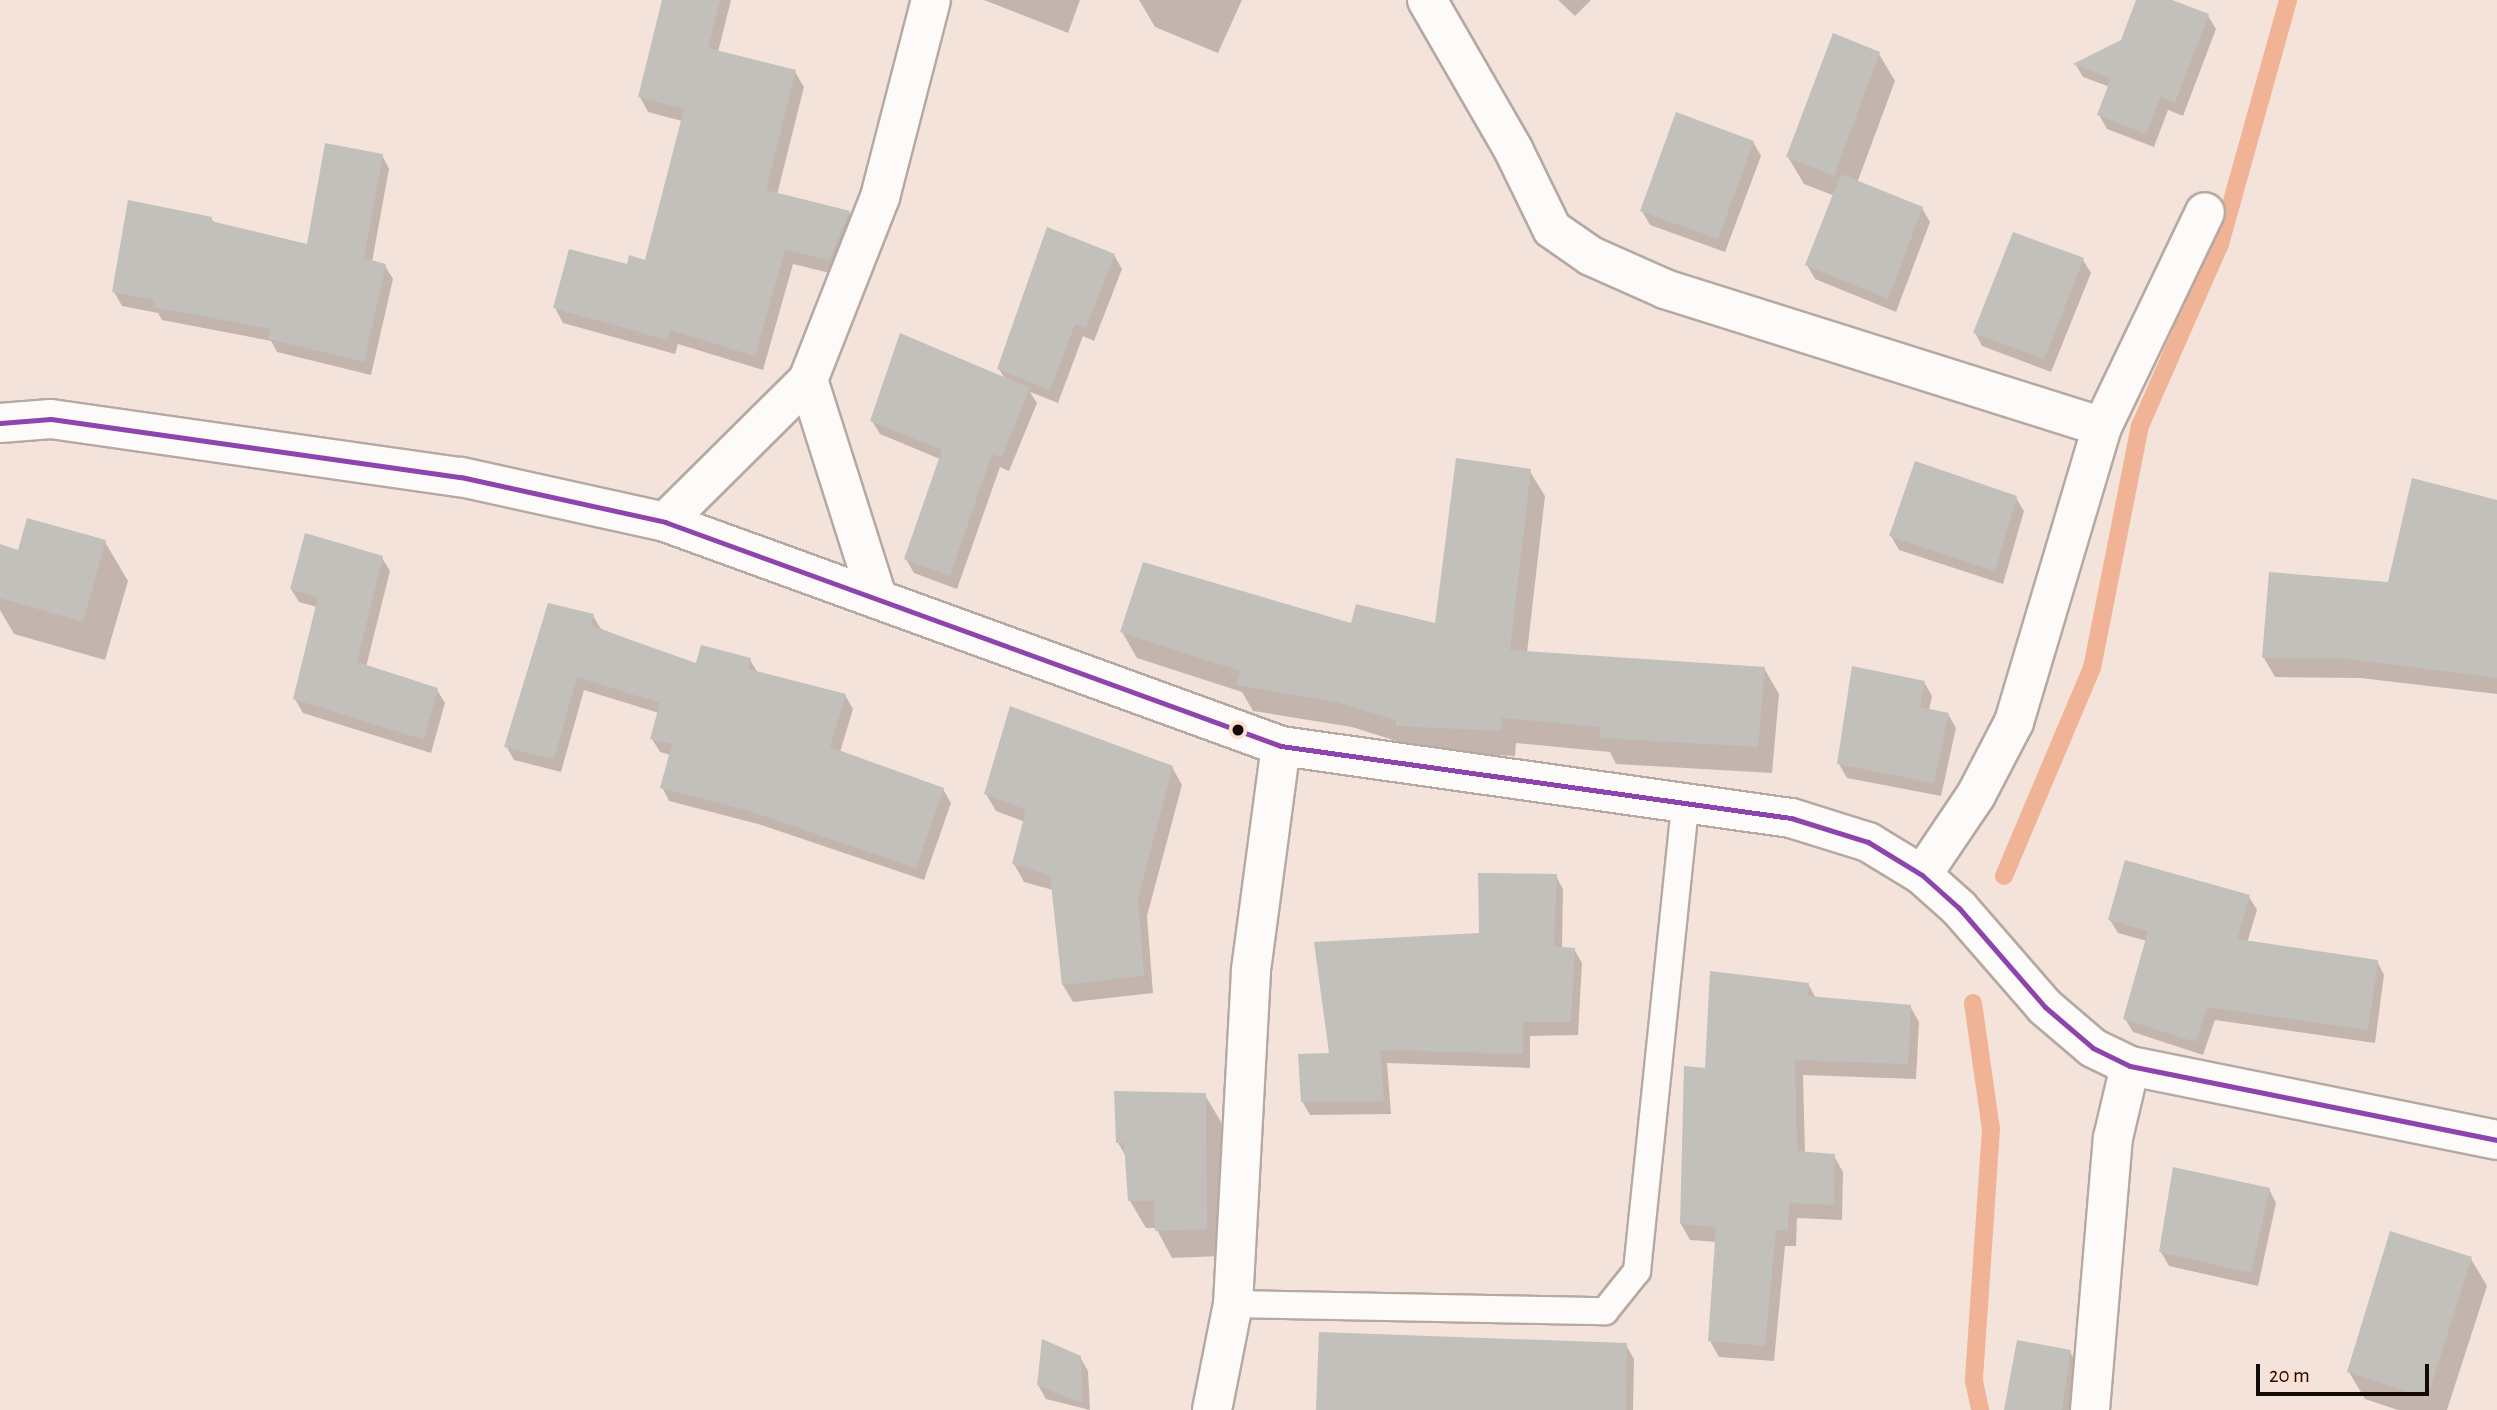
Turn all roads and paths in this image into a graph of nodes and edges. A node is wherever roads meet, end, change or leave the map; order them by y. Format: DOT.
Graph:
graph roads {
  1 [pos="931,0"];
  2 [pos="1427,0"];
  3 [pos="2205,212"];
  4 [pos="808,380"];
  5 [pos="0,423"];
  6 [pos="2102,427"];
  7 [pos="665,522"];
  8 [pos="877,597"];
  9 [pos="1280,746"];
  10 [pos="1685,803"];
  11 [pos="1922,875"];
  12 [pos="2130,1066"];
  13 [pos="2497,1140"];
  14 [pos="1233,1304"];
  15 [pos="1216,1407"];
  16 [pos="2090,1410"];
  1 -- 4 [label="street"];
  2 -- 6 [label="street"];
  3 -- 6 [label="street"];
  4 -- 7 [label="street"];
  4 -- 8 [label="street"];
  5 -- 7 [label="street"];
  6 -- 11 [label="street"];
  7 -- 8 [label="street"];
  8 -- 9 [label="street"];
  9 -- 10 [label="street"];
  9 -- 14 [label="street"];
  10 -- 11 [label="street"];
  10 -- 14 [label="lane"];
  11 -- 12 [label="street"];
  12 -- 13 [label="street"];
  12 -- 16 [label="street"];
  14 -- 15 [label="street"];
}
